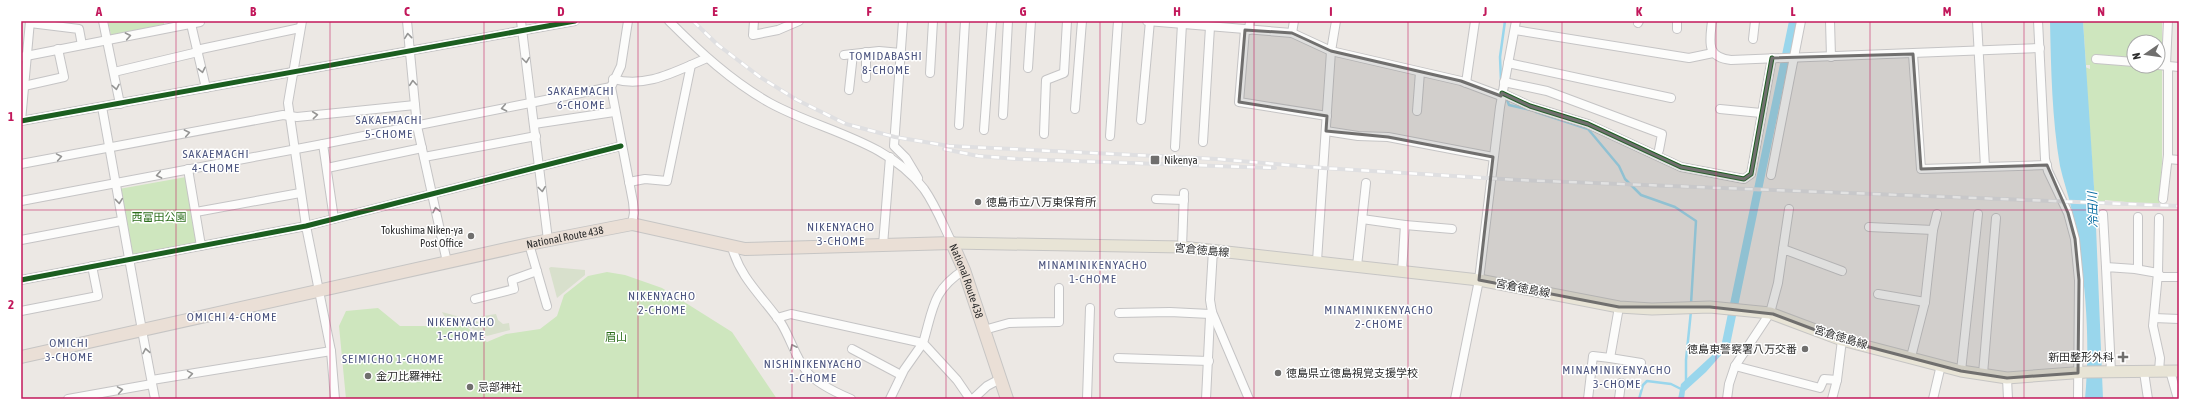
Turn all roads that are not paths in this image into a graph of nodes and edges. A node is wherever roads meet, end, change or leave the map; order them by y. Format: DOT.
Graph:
graph roads {
  1 [pos="103,21"];
  2 [pos="407,21"];
  3 [pos="521,21"];
  4 [pos="572,21"];
  5 [pos="628,21"];
  6 [pos="669,21"];
  7 [pos="754,21"];
  8 [pos="799,21"];
  9 [pos="903,21"];
  10 [pos="932,21"];
  11 [pos="965,21"];
  12 [pos="992,21"];
  13 [pos="1008,21"];
  14 [pos="1031,21"];
  15 [pos="1067,21"];
  16 [pos="1082,21"];
  17 [pos="1118,21"];
  18 [pos="1147,21"];
  19 [pos="1150,21"];
  20 [pos="1250,21"];
  21 [pos="1294,21"];
  22 [pos="1336,21"];
  23 [pos="1475,21"];
  24 [pos="1516,21"];
  25 [pos="1712,21"];
  26 [pos="1755,21"];
  27 [pos="1801,21"];
  28 [pos="1830,21"];
  29 [pos="1977,21"];
  30 [pos="2038,21"];
  31 [pos="2168,21"];
  32 [pos="198,22"];
  33 [pos="28,24"];
  34 [pos="301,24"];
  35 [pos="1182,24"];
  36 [pos="1210,27"];
  37 [pos="1247,30"];
  38 [pos="1515,30"];
  39 [pos="522,31"];
  40 [pos="1292,33"];
  41 [pos="1752,39"];
  42 [pos="107,40"];
  43 [pos="2166,43"];
  44 [pos="82,45"];
  45 [pos="2040,48"];
  46 [pos="58,49"];
  47 [pos="1979,50"];
  48 [pos="410,51"];
  49 [pos="1331,51"];
  50 [pos="198,52"];
  51 [pos="866,52"];
  52 [pos="902,53"];
  53 [pos="1713,53"];
  54 [pos="853,54"];
  55 [pos="1913,54"];
  56 [pos="24,56"];
  57 [pos="844,56"];
  58 [pos="1794,57"];
  59 [pos="1831,57"];
  60 [pos="707,58"];
  61 [pos="1772,58"];
  62 [pos="2096,59"];
  63 [pos="2126,61"];
  64 [pos="1508,63"];
  65 [pos="691,65"];
  66 [pos="2166,65"];
  67 [pos="2179,67"];
  68 [pos="1028,68"];
  69 [pos="114,72"];
  70 [pos="1420,72"];
  71 [pos="292,73"];
  72 [pos="930,73"];
  73 [pos="2164,74"];
  74 [pos="866,78"];
  75 [pos="613,79"];
  76 [pos="1504,82"];
  77 [pos="1466,83"];
  78 [pos="24,86"];
  79 [pos="611,87"];
  80 [pos="206,88"];
  81 [pos="849,90"];
  82 [pos="1502,94"];
  83 [pos="1671,98"];
  84 [pos="532,103"];
  85 [pos="120,104"];
  86 [pos="415,105"];
  87 [pos="102,107"];
  88 [pos="1075,109"];
  89 [pos="1720,109"];
  90 [pos="1417,111"];
  91 [pos="614,112"];
  92 [pos="1761,114"];
  93 [pos="1003,115"];
  94 [pos="290,116"];
  95 [pos="1327,116"];
  96 [pos="1141,120"];
  97 [pos="21,121"];
  98 [pos="534,124"];
  99 [pos="959,125"];
  100 [pos="417,126"];
  101 [pos="984,130"];
  102 [pos="1326,130"];
  103 [pos="1044,134"];
  104 [pos="536,136"];
  105 [pos="1110,136"];
  106 [pos="1202,142"];
  107 [pos="323,144"];
  108 [pos="621,146"];
  109 [pos="1175,147"];
  110 [pos="110,148"];
  111 [pos="294,149"];
  112 [pos="1660,150"];
  113 [pos="423,153"];
  114 [pos="890,157"];
  115 [pos="1493,157"];
  116 [pos="2168,159"];
  117 [pos="2179,160"];
  118 [pos="21,164"];
  119 [pos="2047,165"];
  120 [pos="540,166"];
  121 [pos="1985,167"];
  122 [pos="326,168"];
  123 [pos="188,169"];
  124 [pos="1771,175"];
  125 [pos="629,182"];
  126 [pos="117,183"];
  127 [pos="1366,183"];
  128 [pos="923,189"];
  129 [pos="300,193"];
  130 [pos="432,194"];
  131 [pos="1156,199"];
  132 [pos="2163,199"];
  133 [pos="21,201"];
  134 [pos="1789,209"];
  135 [pos="196,212"];
  136 [pos="1937,214"];
  137 [pos="1978,214"];
  138 [pos="2103,214"];
  139 [pos="2138,217"];
  140 [pos="1996,218"];
  141 [pos="2159,218"];
  142 [pos="334,219"];
  143 [pos="1362,219"];
  144 [pos="121,221"];
  145 [pos="632,224"];
  146 [pos="1405,225"];
  147 [pos="306,226"];
  148 [pos="1870,226"];
  149 [pos="1452,229"];
  150 [pos="1933,230"];
  151 [pos="21,240"];
  152 [pos="548,240"];
  153 [pos="952,243"];
  154 [pos="529,244"];
  155 [pos="883,245"];
  156 [pos="201,246"];
  157 [pos="732,247"];
  158 [pos="1182,247"];
  159 [pos="1783,249"];
  160 [pos="1213,250"];
  161 [pos="130,259"];
  162 [pos="1317,261"];
  163 [pos="447,262"];
  164 [pos="92,266"];
  165 [pos="1357,266"];
  166 [pos="2106,267"];
  167 [pos="2138,269"];
  168 [pos="964,270"];
  169 [pos="537,271"];
  170 [pos="1402,271"];
  171 [pos="1842,271"];
  172 [pos="2158,273"];
  173 [pos="2179,277"];
  174 [pos="21,280"];
  175 [pos="1479,280"];
  176 [pos="1059,288"];
  177 [pos="318,292"];
  178 [pos="1878,294"];
  179 [pos="475,298"];
  180 [pos="1925,302"];
  181 [pos="547,306"];
  182 [pos="1619,307"];
  183 [pos="1090,308"];
  184 [pos="21,311"];
  185 [pos="1119,313"];
  186 [pos="1211,313"];
  187 [pos="1770,313"];
  188 [pos="777,318"];
  189 [pos="2154,318"];
  190 [pos="2179,319"];
  191 [pos="143,330"];
  192 [pos="984,330"];
  193 [pos="1842,340"];
  194 [pos="924,343"];
  195 [pos="852,349"];
  196 [pos="331,351"];
  197 [pos="21,357"];
  198 [pos="1912,357"];
  199 [pos="1118,358"];
  200 [pos="1610,358"];
  201 [pos="1209,362"];
  202 [pos="1640,363"];
  203 [pos="1941,365"];
  204 [pos="1735,366"];
  205 [pos="1961,370"];
  206 [pos="2169,371"];
  207 [pos="2107,372"];
  208 [pos="2144,372"];
  209 [pos="2082,373"];
  210 [pos="1983,374"];
  211 [pos="902,375"];
  212 [pos="2007,378"];
  213 [pos="1000,379"];
  214 [pos="1837,380"];
  215 [pos="152,382"];
  216 [pos="1621,383"];
  217 [pos="68,399"];
  218 [pos="155,399"];
  219 [pos="335,399"];
  220 [pos="851,399"];
  221 [pos="890,399"];
  222 [pos="970,399"];
  223 [pos="973,399"];
  224 [pos="1007,399"];
  225 [pos="1087,399"];
  226 [pos="1206,399"];
  227 [pos="1249,399"];
  228 [pos="1455,399"];
  229 [pos="1588,399"];
  230 [pos="1619,399"];
  231 [pos="1727,399"];
  232 [pos="1832,399"];
  233 [pos="1933,399"];
  234 [pos="2008,399"];
  235 [pos="2078,399"];
  236 [pos="2148,399"];
  237 [pos="2178,399"];
  1 -- 42 [label="street"];
  48 -- 2 [label="street, one-way"];
  3 -- 39 [label="street"];
  4 -- 39 [label="street"];
  5 -- 75 [label="street"];
  6 -- 60 [label="street"];
  7 -- 8 [label="street"];
  9 -- 52 [label="street"];
  10 -- 72 [label="street"];
  11 -- 99 [label="street"];
  12 -- 101 [label="street"];
  13 -- 93 [label="street"];
  14 -- 68 [label="street"];
  15 -- 103 [label="street"];
  16 -- 88 [label="street"];
  17 -- 105 [label="street"];
  18 -- 19 [label="street"];
  19 -- 35 [label="street"];
  19 -- 96 [label="street"];
  20 -- 37 [label="street"];
  21 -- 40 [label="street"];
  22 -- 49 [label="street"];
  23 -- 77 [label="street"];
  24 -- 38 [label="street"];
  25 -- 53 [label="street"];
  26 -- 41 [label="street"];
  27 -- 58 [label="street"];
  28 -- 59 [label="street"];
  29 -- 47 [label="street"];
  30 -- 45 [label="street"];
  31 -- 43 [label="street"];
  42 -- 32 [label="street, one-way"];
  32 -- 50 [label="street"];
  33 -- 44 [label="street"];
  33 -- 56 [label="street"];
  34 -- 50 [label="street"];
  34 -- 71 [label="street"];
  35 -- 36 [label="street"];
  35 -- 109 [label="street"];
  36 -- 37 [label="street"];
  36 -- 106 [label="street"];
  37 -- 40 [label="street"];
  37 -- 95 [label="street"];
  38 -- 53 [label="street"];
  38 -- 64 [label="street"];
  39 -- 48 [label="street"];
  39 -- 84 [label="street, one-way"];
  40 -- 49 [label="street"];
  42 -- 44 [label="street"];
  42 -- 69 [label="street"];
  44 -- 46 [label="street"];
  45 -- 47 [label="street"];
  45 -- 119 [label="street"];
  46 -- 56 [label="street"];
  46 -- 78 [label="street"];
  47 -- 55 [label="street"];
  47 -- 121 [label="street"];
  48 -- 71 [label="street"];
  86 -- 48 [label="street, one-way"];
  49 -- 70 [label="street"];
  49 -- 95 [label="street"];
  50 -- 69 [label="street"];
  50 -- 80 [label="street, one-way"];
  51 -- 52 [label="street"];
  51 -- 54 [label="street"];
  51 -- 74 [label="street"];
  52 -- 128 [label="street"];
  53 -- 61 [label="street"];
  54 -- 57 [label="street"];
  54 -- 81 [label="street"];
  55 -- 59 [label="street"];
  55 -- 121 [label="street"];
  56 -- 78 [label="street"];
  58 -- 59 [label="street"];
  58 -- 61 [label="street"];
  58 -- 124 [label="street"];
  60 -- 65 [label="street"];
  60 -- 114 [label="street"];
  61 -- 92 [label="street"];
  62 -- 63 [label="street"];
  64 -- 76 [label="street"];
  64 -- 83 [label="street"];
  65 -- 75 [label="street"];
  65 -- 125 [label="street"];
  66 -- 67 [label="street"];
  69 -- 85 [label="street, one-way"];
  70 -- 77 [label="street"];
  70 -- 90 [label="street"];
  71 -- 80 [label="street"];
  71 -- 94 [label="street"];
  73 -- 116 [label="street"];
  75 -- 79 [label="street"];
  76 -- 82 [label="street"];
  76 -- 112 [label="street"];
  77 -- 82 [label="street"];
  78 -- 97 [label="street"];
  79 -- 84 [label="street"];
  79 -- 91 [label="street"];
  80 -- 85 [label="street"];
  82 -- 92 [label="street"];
  82 -- 115 [label="street"];
  84 -- 98 [label="street"];
  84 -- 100 [label="street, one-way"];
  85 -- 87 [label="street"];
  94 -- 86 [label="street, one-way"];
  86 -- 100 [label="street"];
  87 -- 97 [label="street"];
  87 -- 110 [label="street"];
  89 -- 92 [label="street"];
  91 -- 98 [label="street"];
  91 -- 108 [label="street"];
  110 -- 94 [label="street, one-way"];
  94 -- 111 [label="street"];
  95 -- 102 [label="street"];
  98 -- 104 [label="street"];
  100 -- 107 [label="street"];
  100 -- 113 [label="street"];
  102 -- 115 [label="street"];
  102 -- 162 [label="street"];
  104 -- 113 [label="street"];
  104 -- 120 [label="street"];
  107 -- 111 [label="street"];
  107 -- 122 [label="street"];
  108 -- 120 [label="street"];
  108 -- 125 [label="street"];
  118 -- 110 [label="street, one-way"];
  110 -- 126 [label="street"];
  111 -- 123 [label="street"];
  111 -- 129 [label="street"];
  113 -- 122 [label="street"];
  113 -- 130 [label="street"];
  114 -- 128 [label="street"];
  114 -- 155 [label="street"];
  115 -- 175 [label="street"];
  116 -- 117 [label="street"];
  116 -- 132 [label="street"];
  119 -- 121 [label="street"];
  119 -- 209 [label="street"];
  120 -- 130 [label="street"];
  120 -- 152 [label="street, one-way"];
  122 -- 142 [label="street"];
  123 -- 126 [label="street, one-way"];
  123 -- 135 [label="street"];
  125 -- 145 [label="street"];
  126 -- 133 [label="street"];
  126 -- 144 [label="street, one-way"];
  127 -- 143 [label="street"];
  128 -- 153 [label="street"];
  129 -- 135 [label="street"];
  129 -- 147 [label="street"];
  130 -- 142 [label="street"];
  163 -- 130 [label="street, one-way"];
  131 -- 158 [label="street"];
  134 -- 159 [label="street"];
  135 -- 156 [label="street"];
  136 -- 150 [label="street"];
  137 -- 205 [label="street"];
  138 -- 166 [label="street"];
  139 -- 167 [label="street"];
  140 -- 210 [label="street"];
  141 -- 172 [label="street"];
  142 -- 147 [label="street"];
  143 -- 146 [label="street"];
  143 -- 165 [label="street"];
  144 -- 151 [label="street"];
  144 -- 161 [label="street"];
  145 -- 152 [label="highway, National Route 438"];
  145 -- 157 [label="highway, National Route 438"];
  146 -- 149 [label="street"];
  146 -- 170 [label="street"];
  147 -- 156 [label="street"];
  147 -- 177 [label="street"];
  148 -- 150 [label="street"];
  150 -- 180 [label="street"];
  152 -- 154 [label="highway, National Route 438"];
  153 -- 155 [label="highway, National Route 438"];
  153 -- 158 [label="main road, 宮倉徳島線"];
  153 -- 168 [label="highway, National Route 438"];
  154 -- 163 [label="highway, National Route 438"];
  154 -- 169 [label="street"];
  155 -- 157 [label="highway, National Route 438"];
  156 -- 161 [label="street"];
  157 -- 188 [label="street"];
  158 -- 160 [label="main road, 宮倉徳島線"];
  159 -- 171 [label="street"];
  159 -- 187 [label="street"];
  160 -- 162 [label="main road, 宮倉徳島線"];
  160 -- 186 [label="street"];
  161 -- 164 [label="street"];
  161 -- 191 [label="street"];
  162 -- 165 [label="main road, 宮倉徳島線"];
  163 -- 177 [label="highway, National Route 438"];
  164 -- 174 [label="street"];
  164 -- 184 [label="street"];
  165 -- 170 [label="main road, 宮倉徳島線"];
  166 -- 167 [label="street"];
  166 -- 207 [label="street"];
  167 -- 172 [label="street"];
  168 -- 192 [label="highway, National Route 438"];
  168 -- 194 [label="street"];
  169 -- 179 [label="street"];
  169 -- 181 [label="street"];
  170 -- 175 [label="main road, 宮倉徳島線"];
  172 -- 173 [label="street"];
  172 -- 189 [label="street"];
  175 -- 182 [label="main road, 宮倉徳島線"];
  175 -- 228 [label="street"];
  176 -- 192 [label="street"];
  177 -- 191 [label="highway, National Route 438"];
  177 -- 196 [label="street"];
  178 -- 180 [label="street"];
  180 -- 198 [label="street"];
  182 -- 187 [label="main road, 宮倉徳島線"];
  182 -- 200 [label="street"];
  183 -- 225 [label="street"];
  185 -- 186 [label="street"];
  186 -- 201 [label="street"];
  186 -- 227 [label="street"];
  187 -- 193 [label="main road, 宮倉徳島線"];
  187 -- 204 [label="street"];
  188 -- 194 [label="street"];
  220 -- 188 [label="street, one-way"];
  189 -- 190 [label="street"];
  189 -- 206 [label="street"];
  191 -- 197 [label="highway, National Route 438"];
  215 -- 191 [label="street, one-way"];
  192 -- 213 [label="highway, National Route 438"];
  193 -- 198 [label="main road, 宮倉徳島線"];
  193 -- 214 [label="street"];
  194 -- 211 [label="street"];
  194 -- 222 [label="street"];
  195 -- 211 [label="street"];
  215 -- 196 [label="street, one-way"];
  196 -- 219 [label="street"];
  198 -- 203 [label="main road, 宮倉徳島線"];
  199 -- 201 [label="street"];
  200 -- 202 [label="street"];
  200 -- 229 [label="street"];
  201 -- 226 [label="street"];
  203 -- 205 [label="main road, 宮倉徳島線"];
  203 -- 233 [label="street"];
  204 -- 214 [label="street"];
  204 -- 231 [label="street"];
  205 -- 210 [label="main road, 宮倉徳島線"];
  206 -- 208 [label="main road"];
  206 -- 237 [label="street"];
  207 -- 208 [label="main road"];
  207 -- 209 [label="main road, 宮倉徳島線"];
  208 -- 236 [label="street"];
  209 -- 212 [label="main road, 宮倉徳島線"];
  209 -- 235 [label="street"];
  210 -- 212 [label="main road, 宮倉徳島線"];
  211 -- 221 [label="street"];
  212 -- 234 [label="street"];
  213 -- 223 [label="street"];
  213 -- 224 [label="highway, National Route 438"];
  214 -- 232 [label="street"];
  217 -- 215 [label="street, one-way"];
  215 -- 218 [label="street"];
  216 -- 230 [label="street"];
}
